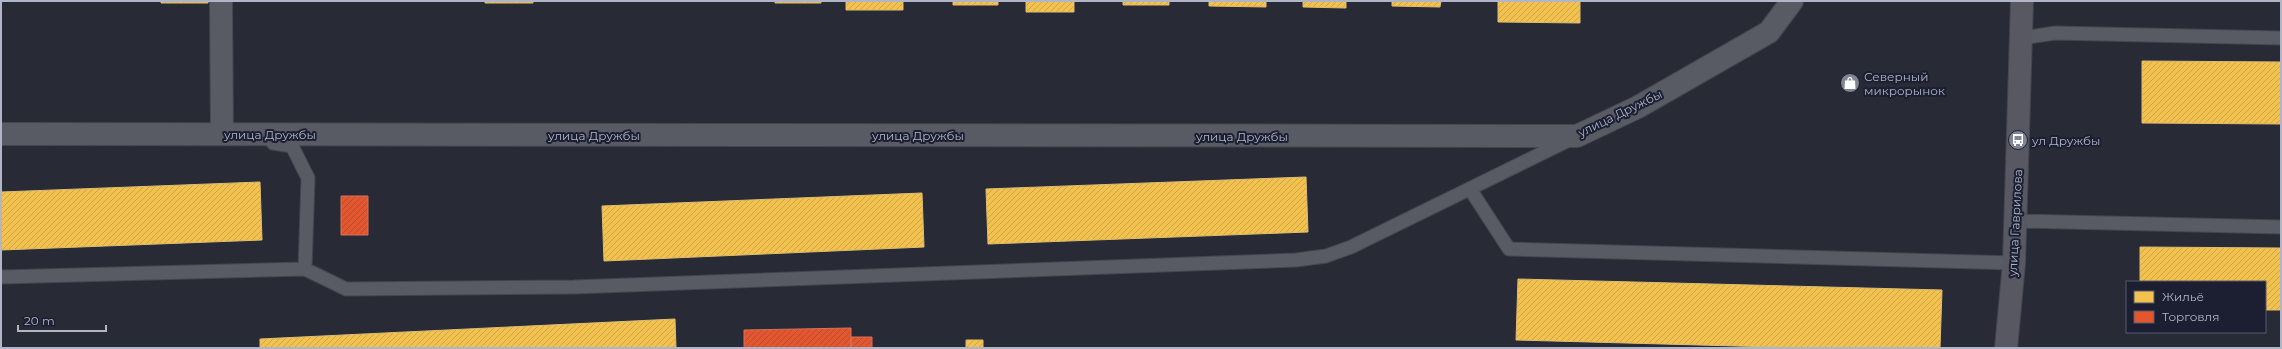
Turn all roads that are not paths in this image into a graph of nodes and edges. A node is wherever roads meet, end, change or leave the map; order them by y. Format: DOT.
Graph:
graph roads {
  1 [pos="221,1"];
  2 [pos="1792,1"];
  3 [pos="2022,1"];
  4 [pos="2022,38"];
  5 [pos="2281,38"];
  6 [pos="1,134"];
  7 [pos="222,134"];
  8 [pos="1577,136"];
  9 [pos="1470,188"];
  10 [pos="2016,221"];
  11 [pos="2281,227"];
  12 [pos="2014,263"];
  13 [pos="305,269"];
  14 [pos="1,277"];
  15 [pos="2006,348"];
  1 -- 7 [label="street"];
  2 -- 8 [label="street, улица Дружбы"];
  3 -- 4 [label="street, улица Гаврилова"];
  4 -- 5 [label="lane"];
  4 -- 10 [label="street, улица Гаврилова"];
  6 -- 7 [label="street, улица Дружбы"];
  7 -- 8 [label="street, улица Дружбы"];
  7 -- 13 [label="lane"];
  8 -- 9 [label="lane"];
  9 -- 12 [label="lane"];
  9 -- 13 [label="lane"];
  10 -- 11 [label="lane"];
  10 -- 12 [label="street, улица Гаврилова"];
  12 -- 15 [label="street, улица Гаврилова"];
  13 -- 14 [label="lane"];
}
